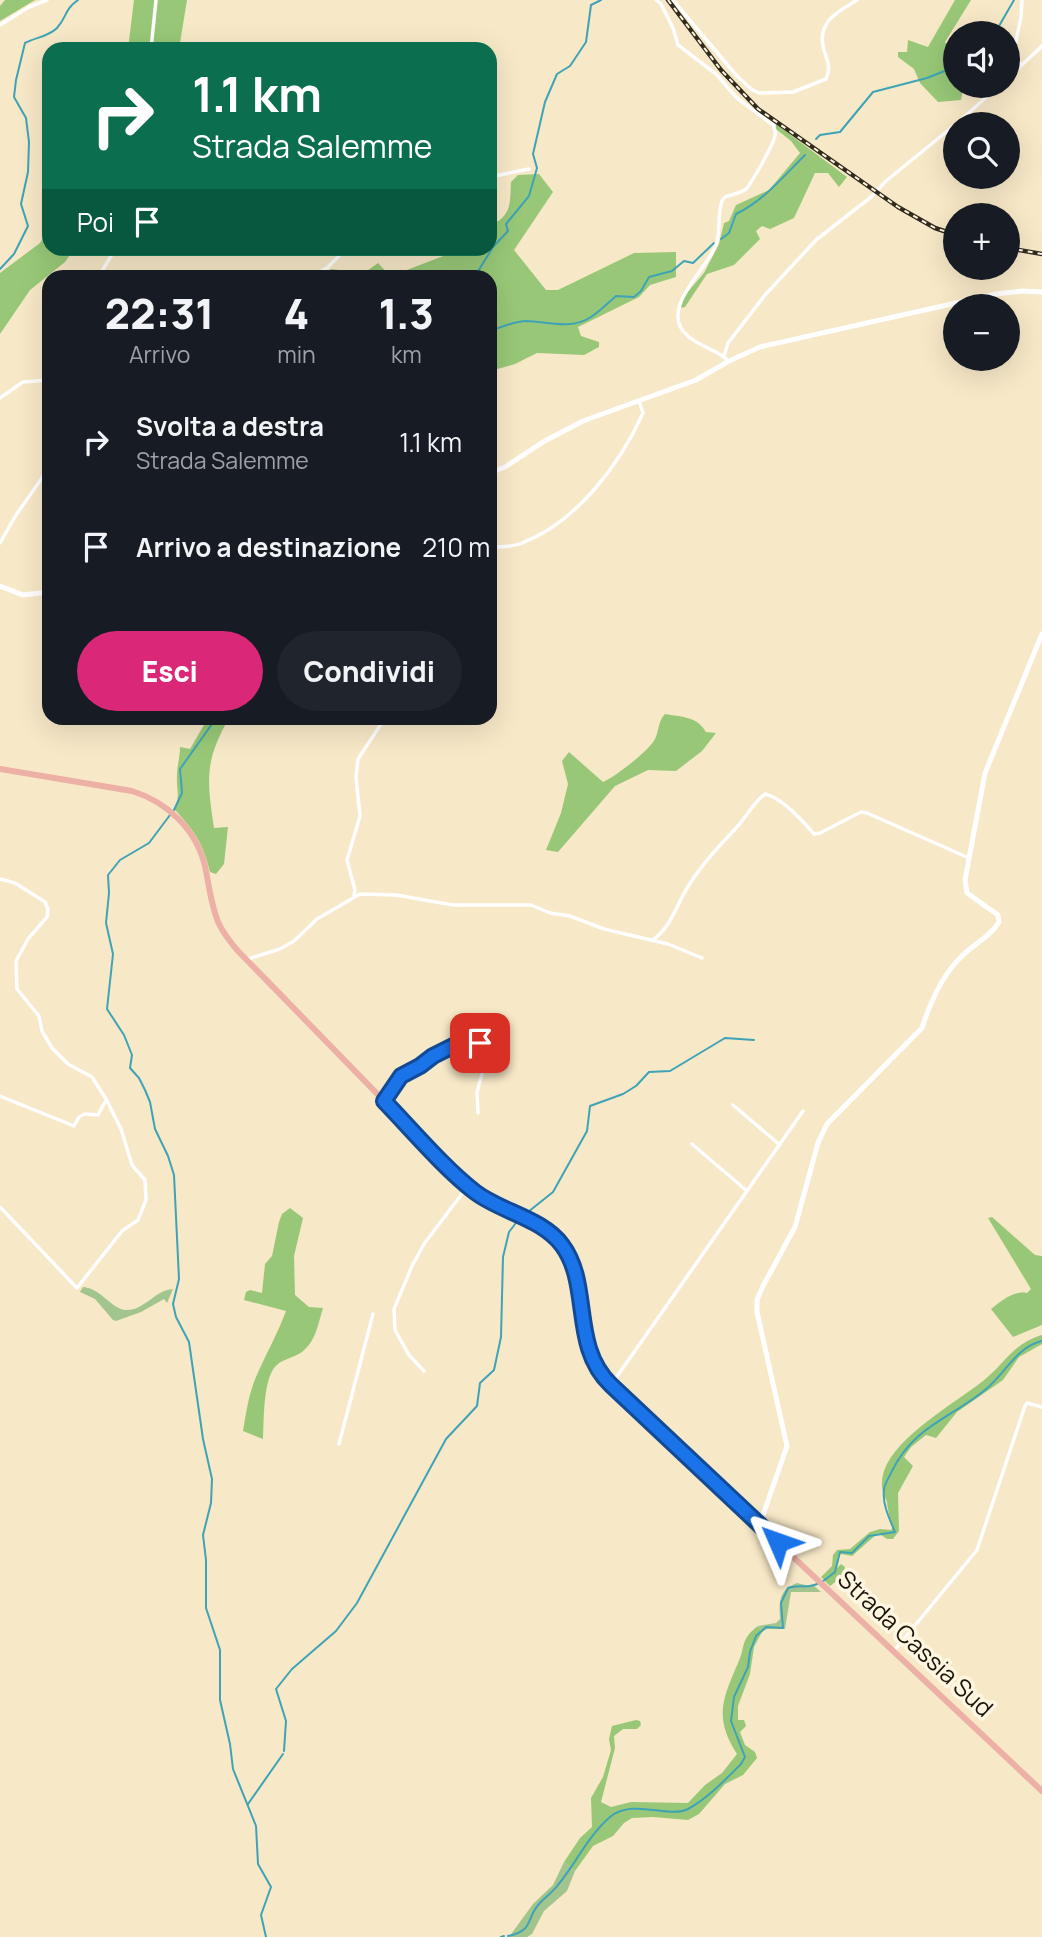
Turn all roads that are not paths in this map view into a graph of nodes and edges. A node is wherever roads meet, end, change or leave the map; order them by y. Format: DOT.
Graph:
graph roads {
  1 [pos="47,0"];
  2 [pos="156,0"];
  3 [pos="656,0"];
  4 [pos="673,0"];
  5 [pos="858,0"];
  6 [pos="1022,0"];
  7 [pos="0,25"];
  8 [pos="152,42"];
  9 [pos="1042,46"];
  10 [pos="1021,65"];
  11 [pos="985,98"];
  12 [pos="970,112"];
  13 [pos="943,135"];
  14 [pos="529,169"];
  15 [pos="497,176"];
  16 [pos="339,256"];
  17 [pos="323,270"];
  18 [pos="1042,292"];
  19 [pos="726,358"];
  20 [pos="42,381"];
  21 [pos="0,398"];
  22 [pos="638,399"];
  23 [pos="497,470"];
  24 [pos="42,478"];
  25 [pos="0,543"];
  26 [pos="497,546"];
  27 [pos="0,586"];
  28 [pos="42,593"];
  29 [pos="1042,634"];
  30 [pos="380,725"];
  31 [pos="0,769"];
  32 [pos="970,858"];
  33 [pos="0,879"];
  34 [pos="354,896"];
  35 [pos="652,940"];
  36 [pos="702,958"];
  37 [pos="246,960"];
  38 [pos="0,1096"];
  39 [pos="106,1099"];
  40 [pos="384,1101"];
  41 [pos="733,1105"];
  42 [pos="803,1111"];
  43 [pos="478,1112"];
  44 [pos="692,1144"];
  45 [pos="780,1145"];
  46 [pos="466,1185"];
  47 [pos="747,1191"];
  48 [pos="0,1207"];
  49 [pos="373,1314"];
  50 [pos="424,1371"];
  51 [pos="611,1385"];
  52 [pos="1042,1407"];
  53 [pos="339,1444"];
  54 [pos="760,1524"];
  55 [pos="894,1651"];
  56 [pos="1042,1791"];
  1 -- 7 [label="street"];
  2 -- 8 [label="street"];
  3 -- 19 [label="street"];
  4 -- 5 [label="street"];
  6 -- 10 [label="street"];
  9 -- 10 [label="street"];
  11 -- 12 [label="street"];
  13 -- 19 [label="street"];
  14 -- 15 [label="street"];
  16 -- 17 [label="street"];
  18 -- 19 [label="street"];
  19 -- 22 [label="street"];
  20 -- 21 [label="street"];
  22 -- 23 [label="street"];
  22 -- 26 [label="street"];
  24 -- 25 [label="street"];
  27 -- 28 [label="street"];
  29 -- 32 [label="street"];
  30 -- 34 [label="street"];
  31 -- 37 [label="main road, Strada Cassia Sud"];
  32 -- 35 [label="street"];
  32 -- 54 [label="street"];
  33 -- 39 [label="street"];
  34 -- 35 [label="street"];
  34 -- 37 [label="street"];
  35 -- 36 [label="street"];
  37 -- 40 [label="main road, Strada Cassia Sud"];
  38 -- 39 [label="street"];
  39 -- 48 [label="street"];
  40 -- 43 [label="street"];
  40 -- 46 [label="main road, Strada Cassia Sud"];
  41 -- 45 [label="street"];
  42 -- 45 [label="street"];
  44 -- 47 [label="street"];
  45 -- 47 [label="street"];
  46 -- 50 [label="street"];
  46 -- 51 [label="main road, Strada Cassia Sud"];
  47 -- 51 [label="street"];
  49 -- 53 [label="street"];
  51 -- 54 [label="main road, Strada Cassia Sud"];
  52 -- 55 [label="street"];
  54 -- 55 [label="main road, Strada Cassia Sud"];
  55 -- 56 [label="main road, Strada Cassia Sud"];
}
